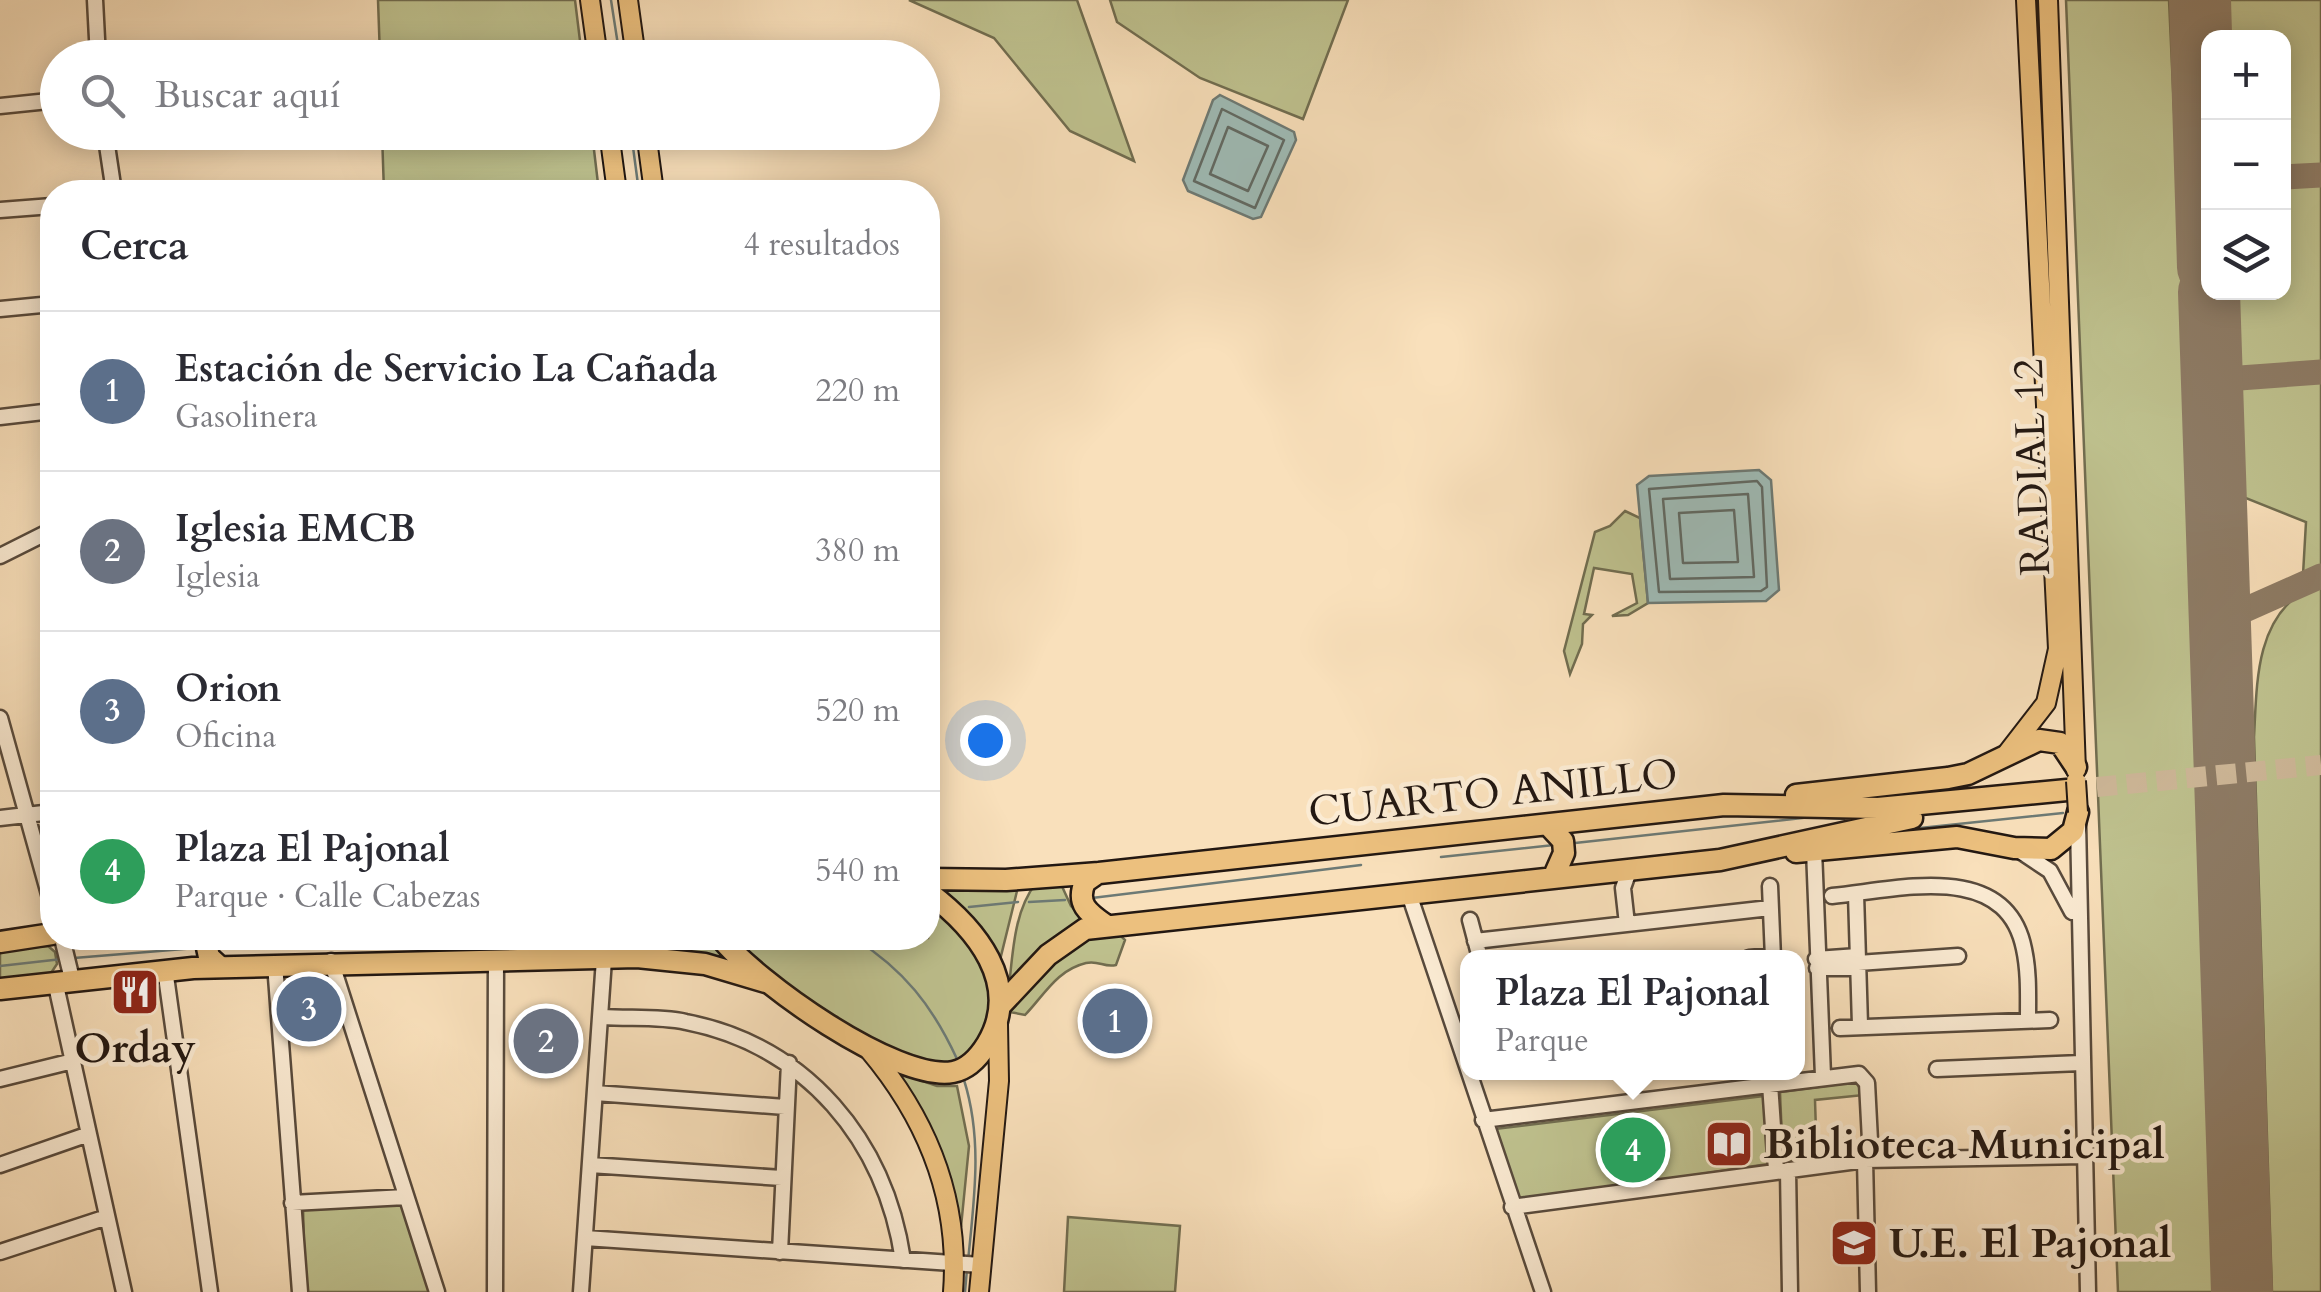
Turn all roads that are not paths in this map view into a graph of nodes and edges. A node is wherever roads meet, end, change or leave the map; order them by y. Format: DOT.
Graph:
graph roads {
  1 [pos="95,0"];
  2 [pos="590,0"];
  3 [pos="628,0"];
  4 [pos="2026,0"];
  5 [pos="2048,0"];
  6 [pos="97,40"];
  7 [pos="596,40"];
  8 [pos="634,40"];
  9 [pos="40,102"];
  10 [pos="0,106"];
  11 [pos="108,150"];
  12 [pos="611,150"];
  13 [pos="648,150"];
  14 [pos="112,180"];
  15 [pos="615,180"];
  16 [pos="652,180"];
  17 [pos="40,207"];
  18 [pos="0,210"];
  19 [pos="40,305"];
  20 [pos="0,309"];
  21 [pos="40,412"];
  22 [pos="0,417"];
  23 [pos="40,536"];
  24 [pos="0,556"];
  25 [pos="0,718"];
  26 [pos="2008,752"];
  27 [pos="2073,790"];
  28 [pos="1724,805"];
  29 [pos="40,813"];
  30 [pos="29,814"];
  31 [pos="0,818"];
  32 [pos="1549,826"];
  33 [pos="2014,848"];
  34 [pos="1814,850"];
  35 [pos="40,858"];
  36 [pos="1720,860"];
  37 [pos="1635,870"];
  38 [pos="1099,873"];
  39 [pos="1598,874"];
  40 [pos="1553,878"];
  41 [pos="940,879"];
  42 [pos="1770,886"];
  43 [pos="1409,894"];
  44 [pos="1856,894"];
  45 [pos="1832,896"];
  46 [pos="940,902"];
  47 [pos="1770,908"];
  48 [pos="1470,920"];
  49 [pos="1622,924"];
  50 [pos="1107,926"];
  51 [pos="2078,932"];
  52 [pos="1475,940"];
  53 [pos="40,941"];
  54 [pos="0,942"];
  55 [pos="61,950"];
  56 [pos="200,950"];
  57 [pos="213,950"];
  58 [pos="610,950"];
  59 [pos="734,950"];
  60 [pos="1478,950"];
  61 [pos="1773,950"];
  62 [pos="1958,956"];
  63 [pos="496,959"];
  64 [pos="604,959"];
  65 [pos="331,961"];
  66 [pos="1858,962"];
  67 [pos="1816,963"];
  68 [pos="276,964"];
  69 [pos="165,970"];
  70 [pos="65,975"];
  71 [pos="769,984"];
  72 [pos="0,989"];
  73 [pos="1000,1014"];
  74 [pos="602,1018"];
  75 [pos="2028,1019"];
  76 [pos="2050,1020"];
  77 [pos="1860,1025"];
  78 [pos="1840,1028"];
  79 [pos="866,1046"];
  80 [pos="1460,1052"];
  81 [pos="73,1061"];
  82 [pos="2082,1062"];
  83 [pos="788,1064"];
  84 [pos="1936,1069"];
  85 [pos="1823,1076"];
  86 [pos="0,1079"];
  87 [pos="1805,1079"];
  88 [pos="1469,1080"];
  89 [pos="1796,1080"];
  90 [pos="1770,1084"];
  91 [pos="601,1093"];
  92 [pos="785,1107"];
  93 [pos="1482,1120"];
  94 [pos="89,1134"];
  95 [pos="2084,1156"];
  96 [pos="1868,1160"];
  97 [pos="0,1165"];
  98 [pos="596,1166"];
  99 [pos="1782,1170"];
  100 [pos="782,1178"];
  101 [pos="406,1196"];
  102 [pos="292,1203"];
  103 [pos="1512,1207"];
  104 [pos="107,1217"];
  105 [pos="585,1238"];
  106 [pos="0,1252"];
  107 [pos="780,1252"];
  108 [pos="903,1260"];
  109 [pos="968,1264"];
  110 [pos="124,1292"];
  111 [pos="210,1292"];
  112 [pos="300,1292"];
  113 [pos="437,1292"];
  114 [pos="494,1292"];
  115 [pos="581,1292"];
  116 [pos="953,1292"];
  117 [pos="979,1292"];
  118 [pos="1543,1292"];
  119 [pos="1790,1292"];
  120 [pos="1868,1292"];
  121 [pos="2088,1292"];
  1 -- 6 [label="street"];
  2 -- 7 [label="main road"];
  3 -- 8 [label="main road"];
  4 -- 26 [label="main road, RADIAL 12"];
  5 -- 27 [label="main road, RADIAL 12"];
  9 -- 10 [label="street"];
  11 -- 14 [label="street"];
  12 -- 15 [label="main road"];
  13 -- 16 [label="main road"];
  17 -- 18 [label="street"];
  19 -- 20 [label="street"];
  21 -- 22 [label="street"];
  23 -- 24 [label="street"];
  25 -- 30 [label="street"];
  26 -- 27 [label="highway"];
  26 -- 28 [label="highway"];
  27 -- 28 [label="highway, CUARTO ANILLO"];
  27 -- 33 [label="highway"];
  27 -- 36 [label="highway"];
  27 -- 51 [label="street, RADIAL 12"];
  28 -- 32 [label="highway, CUARTO ANILLO"];
  29 -- 30 [label="street"];
  30 -- 31 [label="street"];
  30 -- 35 [label="street"];
  32 -- 38 [label="highway, CUARTO ANILLO"];
  32 -- 40 [label="highway"];
  33 -- 34 [label="highway"];
  33 -- 51 [label="street, RADIAL 12"];
  34 -- 36 [label="highway"];
  34 -- 67 [label="street"];
  36 -- 37 [label="highway"];
  37 -- 39 [label="highway"];
  37 -- 49 [label="street"];
  38 -- 41 [label="highway, CUARTO ANILLO"];
  38 -- 50 [label="highway"];
  39 -- 40 [label="highway"];
  39 -- 49 [label="street"];
  40 -- 43 [label="highway"];
  42 -- 47 [label="street"];
  43 -- 50 [label="highway"];
  43 -- 80 [label="street"];
  44 -- 45 [label="street"];
  44 -- 66 [label="street"];
  44 -- 75 [label="street"];
  46 -- 73 [label="highway"];
  47 -- 49 [label="street"];
  47 -- 61 [label="street"];
  48 -- 52 [label="street"];
  49 -- 52 [label="street"];
  50 -- 73 [label="highway"];
  51 -- 82 [label="street, RADIAL 12"];
  52 -- 60 [label="street"];
  53 -- 54 [label="highway"];
  55 -- 70 [label="street"];
  56 -- 69 [label="highway"];
  57 -- 68 [label="highway"];
  58 -- 64 [label="street"];
  59 -- 71 [label="highway"];
  62 -- 66 [label="street"];
  63 -- 64 [label="highway"];
  63 -- 65 [label="highway"];
  63 -- 114 [label="street"];
  64 -- 71 [label="highway"];
  64 -- 74 [label="street"];
  65 -- 68 [label="highway"];
  65 -- 101 [label="street"];
  66 -- 67 [label="street"];
  66 -- 77 [label="street"];
  67 -- 85 [label="street"];
  68 -- 102 [label="street"];
  69 -- 70 [label="highway"];
  69 -- 111 [label="street"];
  70 -- 72 [label="highway"];
  70 -- 81 [label="street"];
  71 -- 79 [label="highway"];
  73 -- 79 [label="highway"];
  73 -- 109 [label="main road"];
  74 -- 83 [label="street"];
  74 -- 91 [label="street"];
  75 -- 76 [label="street"];
  75 -- 77 [label="street"];
  77 -- 78 [label="street"];
  79 -- 109 [label="main road"];
  81 -- 86 [label="street"];
  81 -- 94 [label="street"];
  82 -- 84 [label="street"];
  82 -- 95 [label="street, RADIAL 12"];
  83 -- 92 [label="street"];
  83 -- 108 [label="street"];
  85 -- 87 [label="street"];
  85 -- 96 [label="street"];
  88 -- 93 [label="street"];
  89 -- 90 [label="street"];
  90 -- 93 [label="street"];
  90 -- 99 [label="street"];
  91 -- 92 [label="street"];
  91 -- 98 [label="street"];
  92 -- 100 [label="street"];
  93 -- 103 [label="street"];
  94 -- 97 [label="street"];
  94 -- 104 [label="street"];
  95 -- 96 [label="street"];
  95 -- 121 [label="street, RADIAL 12"];
  96 -- 99 [label="street"];
  96 -- 120 [label="street"];
  98 -- 100 [label="street"];
  98 -- 105 [label="street"];
  99 -- 103 [label="street"];
  99 -- 119 [label="street"];
  100 -- 107 [label="street"];
  101 -- 102 [label="street"];
  101 -- 113 [label="street"];
  102 -- 112 [label="street"];
  103 -- 118 [label="street"];
  104 -- 106 [label="street"];
  104 -- 110 [label="street"];
  105 -- 107 [label="street"];
  105 -- 115 [label="street"];
  107 -- 108 [label="street"];
  108 -- 109 [label="street"];
  109 -- 116 [label="main road"];
  109 -- 117 [label="main road"];
}
